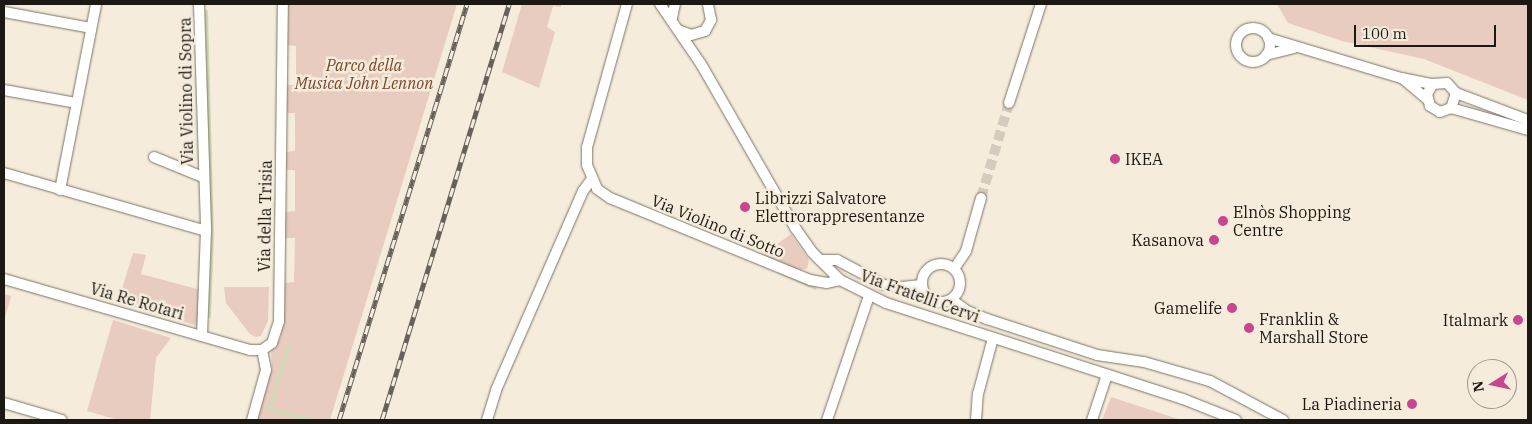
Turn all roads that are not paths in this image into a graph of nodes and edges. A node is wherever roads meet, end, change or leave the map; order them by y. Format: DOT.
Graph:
graph roads {
  1 [pos="96,4"];
  2 [pos="199,4"];
  3 [pos="283,4"];
  4 [pos="628,4"];
  5 [pos="660,4"];
  6 [pos="675,4"];
  7 [pos="708,4"];
  8 [pos="1041,4"];
  9 [pos="4,12"];
  10 [pos="672,18"];
  11 [pos="91,28"];
  12 [pos="678,30"];
  13 [pos="696,35"];
  14 [pos="1268,38"];
  15 [pos="1294,48"];
  16 [pos="1266,55"];
  17 [pos="700,64"];
  18 [pos="1401,78"];
  19 [pos="1433,84"];
  20 [pos="4,90"];
  21 [pos="1456,93"];
  22 [pos="1427,98"];
  23 [pos="1009,102"];
  24 [pos="76,104"];
  25 [pos="1451,108"];
  26 [pos="1528,120"];
  27 [pos="1528,130"];
  28 [pos="154,157"];
  29 [pos="4,173"];
  30 [pos="203,177"];
  31 [pos="591,180"];
  32 [pos="60,190"];
  33 [pos="981,198"];
  34 [pos="206,231"];
  35 [pos="820,260"];
  36 [pos="954,269"];
  37 [pos="4,279"];
  38 [pos="840,280"];
  39 [pos="922,285"];
  40 [pos="869,296"];
  41 [pos="952,300"];
  42 [pos="202,336"];
  43 [pos="993,338"];
  44 [pos="262,350"];
  45 [pos="1108,375"];
  46 [pos="4,403"];
  47 [pos="62,420"];
  48 [pos="252,420"];
  49 [pos="487,420"];
  50 [pos="827,420"];
  51 [pos="976,420"];
  52 [pos="1092,420"];
  53 [pos="1236,420"];
  54 [pos="1283,420"];
  1 -- 11 [label="street"];
  2 -- 30 [label="street, Via Violino di Sopra"];
  3 -- 44 [label="street, Via della Trisia"];
  4 -- 31 [label="street"];
  5 -- 10 [label="street, Via Fratelli Cervi"];
  6 -- 10 [label="street"];
  7 -- 13 [label="street"];
  8 -- 23 [label="street"];
  9 -- 11 [label="street"];
  10 -- 12 [label="street, Via Fratelli Cervi"];
  11 -- 24 [label="street"];
  12 -- 13 [label="street"];
  12 -- 17 [label="street, Via Fratelli Cervi"];
  13 -- 17 [label="street, Via Fratelli Cervi"];
  14 -- 15 [label="street"];
  14 -- 16 [label="street"];
  14 -- 16 [label="street"];
  15 -- 16 [label="street"];
  15 -- 18 [label="street"];
  17 -- 35 [label="street, Via Fratelli Cervi"];
  18 -- 19 [label="street"];
  18 -- 22 [label="street"];
  19 -- 21 [label="street"];
  19 -- 22 [label="street"];
  20 -- 24 [label="street"];
  21 -- 25 [label="street"];
  21 -- 26 [label="street"];
  22 -- 25 [label="street"];
  24 -- 32 [label="street"];
  25 -- 27 [label="street"];
  28 -- 30 [label="street, Via Violino di Sopra"];
  29 -- 32 [label="street"];
  30 -- 34 [label="street, Via Violino di Sopra"];
  31 -- 38 [label="street, Via Violino di Sotto"];
  31 -- 49 [label="street"];
  32 -- 34 [label="street"];
  33 -- 36 [label="street"];
  34 -- 42 [label="street, Via Violino di Sopra"];
  35 -- 38 [label="street, Via Fratelli Cervi"];
  35 -- 39 [label="street"];
  36 -- 39 [label="street"];
  36 -- 41 [label="street"];
  37 -- 42 [label="street, Via Re Rotari"];
  38 -- 40 [label="street, Via Fratelli Cervi"];
  39 -- 41 [label="street"];
  40 -- 43 [label="street, Via Fratelli Cervi"];
  40 -- 50 [label="street"];
  41 -- 54 [label="street"];
  42 -- 44 [label="street, Via Re Rotari"];
  43 -- 45 [label="street, Via Fratelli Cervi"];
  43 -- 51 [label="street"];
  44 -- 48 [label="street"];
  45 -- 52 [label="street"];
  45 -- 53 [label="street, Via Fratelli Cervi"];
  46 -- 47 [label="street"];
}
